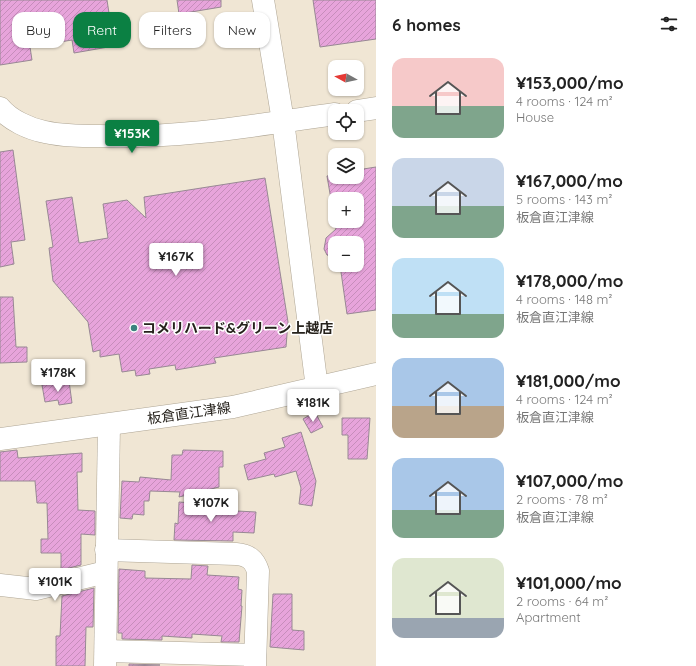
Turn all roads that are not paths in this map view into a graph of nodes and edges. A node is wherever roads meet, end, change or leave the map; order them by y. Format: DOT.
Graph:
graph roads {
  1 [pos="263,0"];
  2 [pos="0,108"];
  3 [pos="376,108"];
  4 [pos="364,110"];
  5 [pos="328,115"];
  6 [pos="283,121"];
  7 [pos="376,374"];
  8 [pos="317,388"];
  9 [pos="109,425"];
  10 [pos="0,439"];
  11 [pos="106,550"];
  12 [pos="106,572"];
  13 [pos="0,585"];
  14 [pos="106,659"];
  15 [pos="255,661"];
  1 -- 6 [label="street"];
  2 -- 6 [label="street"];
  3 -- 4 [label="street"];
  5 -- 6 [label="street"];
  6 -- 8 [label="street"];
  7 -- 8 [label="street, 板倉直江津線"];
  8 -- 9 [label="street, 板倉直江津線"];
  9 -- 10 [label="street, 板倉直江津線"];
  9 -- 11 [label="street"];
  11 -- 12 [label="street"];
  11 -- 15 [label="street"];
  12 -- 13 [label="street"];
  12 -- 14 [label="street"];
  14 -- 15 [label="street"];
}
